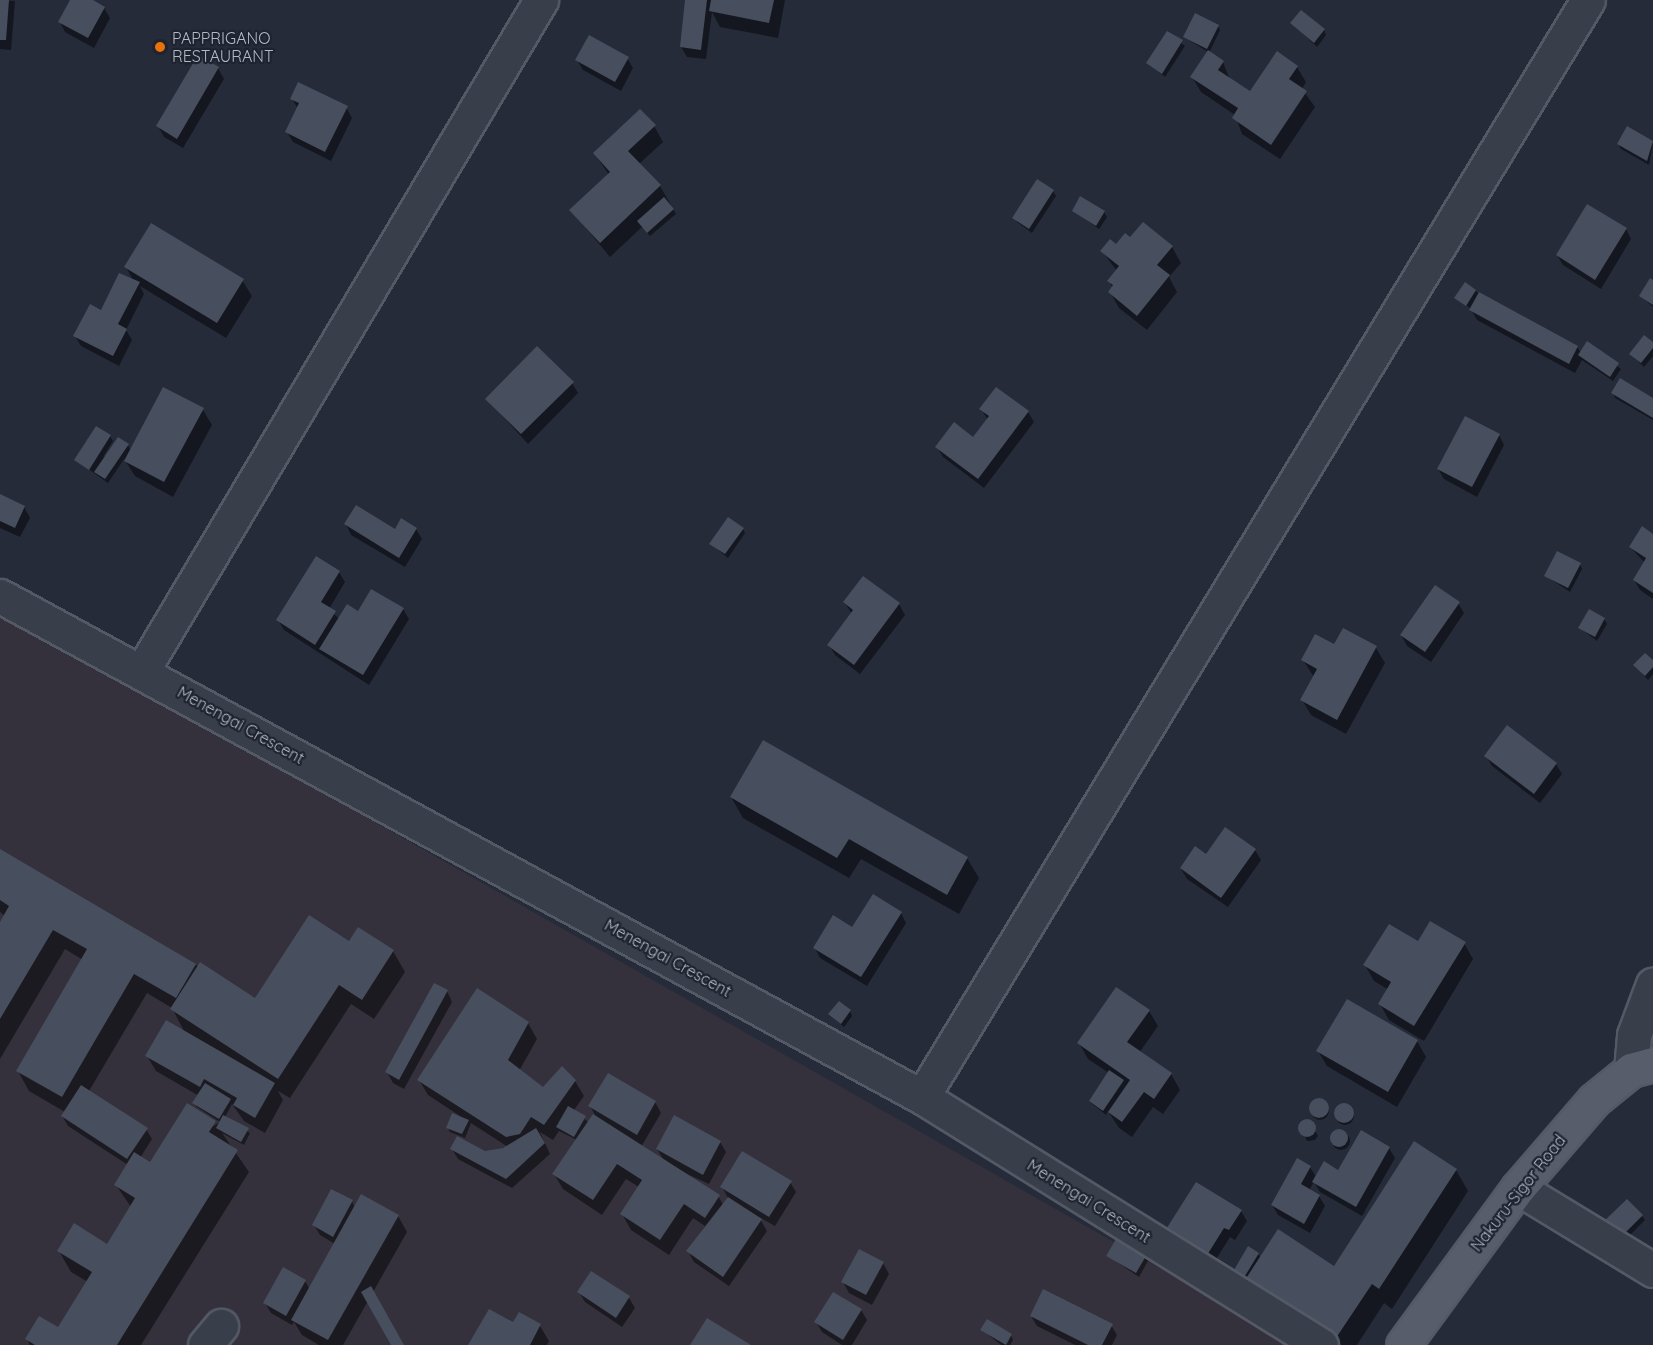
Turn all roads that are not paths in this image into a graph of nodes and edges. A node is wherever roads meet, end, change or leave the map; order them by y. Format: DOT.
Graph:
graph roads {
  1 [pos="542,0"];
  2 [pos="1588,0"];
  3 [pos="0,596"];
  4 [pos="142,671"];
  5 [pos="1653,984"];
  6 [pos="1642,1067"];
  7 [pos="922,1097"];
  8 [pos="1518,1188"];
  9 [pos="1653,1270"];
  10 [pos="1321,1345"];
  11 [pos="1403,1345"];
  1 -- 4 [label="street"];
  2 -- 7 [label="street"];
  3 -- 4 [label="street, Menengai Crescent"];
  4 -- 7 [label="street, Menengai Crescent"];
  5 -- 6 [label="street"];
  6 -- 8 [label="main road, Nakuru-Sigor Road"];
  7 -- 10 [label="street, Menengai Crescent"];
  8 -- 9 [label="street"];
  8 -- 11 [label="main road, Nakuru-Sigor Road"];
}
